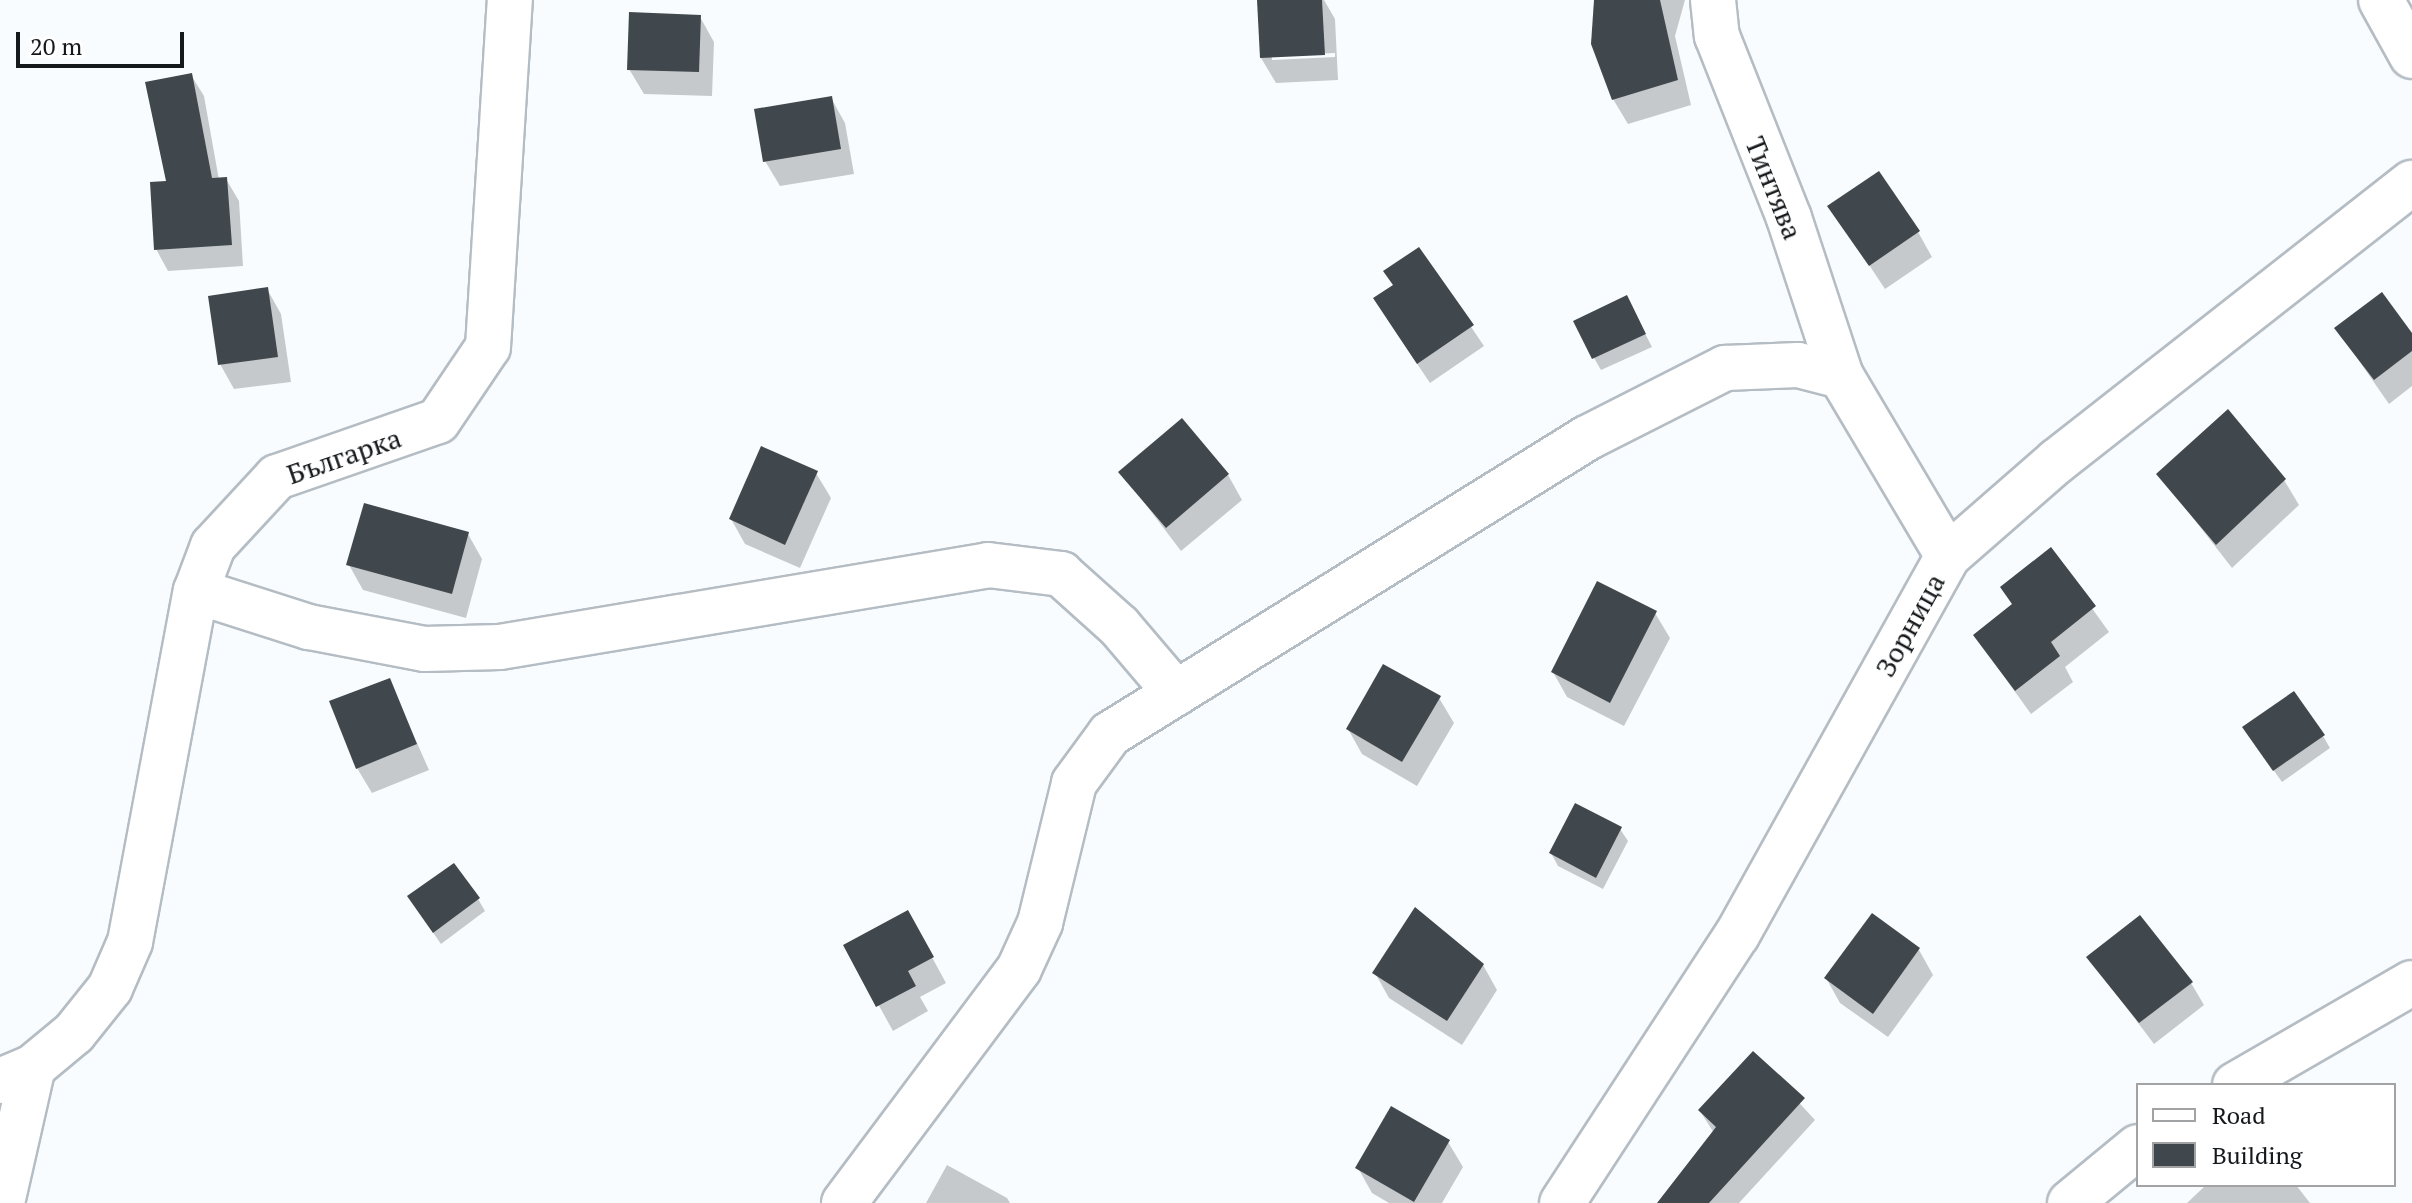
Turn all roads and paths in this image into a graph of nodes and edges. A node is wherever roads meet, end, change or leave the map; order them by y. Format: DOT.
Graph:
graph roads {
  1 [pos="510,0"];
  2 [pos="1713,0"];
  3 [pos="2381,0"];
  4 [pos="2412,56"];
  5 [pos="2412,183"];
  6 [pos="1841,376"];
  7 [pos="1948,556"];
  8 [pos="196,591"];
  9 [pos="1176,693"];
  10 [pos="2412,983"];
  11 [pos="17,1074"];
  12 [pos="2238,1083"];
  13 [pos="2136,1149"];
  14 [pos="2,1203"];
  15 [pos="844,1203"];
  16 [pos="1562,1203"];
  17 [pos="2070,1203"];
  1 -- 8 [label="street, Българка"];
  2 -- 6 [label="street, Тинтява"];
  3 -- 4 [label="street"];
  5 -- 7 [label="street, Зорница"];
  6 -- 7 [label="street, Тинтява"];
  6 -- 9 [label="street"];
  7 -- 16 [label="street, Зорница"];
  8 -- 9 [label="street"];
  8 -- 11 [label="street, Българка"];
  9 -- 15 [label="street"];
  10 -- 12 [label="street"];
  11 -- 14 [label="street"];
  13 -- 17 [label="street"];
}
